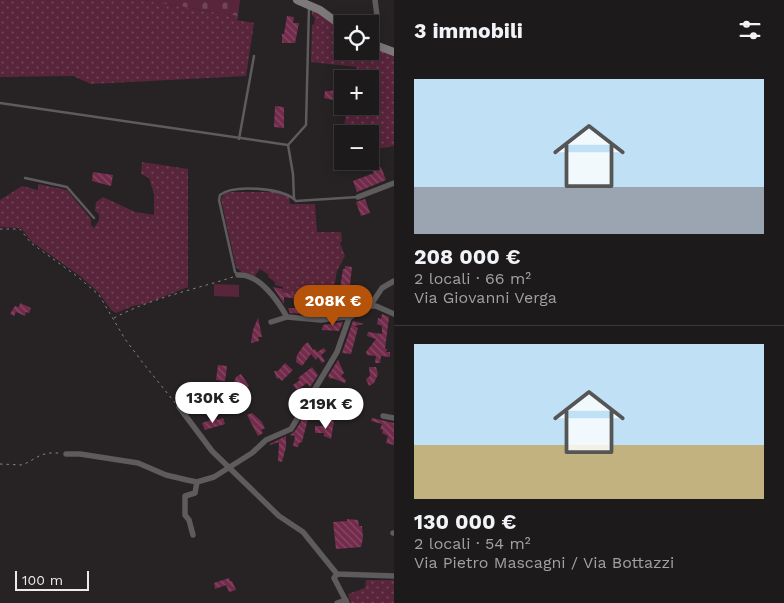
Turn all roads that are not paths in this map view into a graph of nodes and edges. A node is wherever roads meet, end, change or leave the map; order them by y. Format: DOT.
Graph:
graph roads {
  1 [pos="297,0"];
  2 [pos="375,0"];
  3 [pos="309,4"];
  4 [pos="377,15"];
  5 [pos="334,20"];
  6 [pos="379,46"];
  7 [pos="394,52"];
  8 [pos="254,56"];
  9 [pos="0,103"];
  10 [pos="239,139"];
  11 [pos="288,145"];
  12 [pos="25,178"];
  13 [pos="394,183"];
  14 [pos="358,197"];
  15 [pos="294,199"];
  16 [pos="94,218"];
  17 [pos="238,275"];
  18 [pos="394,280"];
  19 [pos="370,306"];
  20 [pos="394,314"];
  21 [pos="287,317"];
  22 [pos="349,318"];
  23 [pos="271,322"];
  24 [pos="179,407"];
  25 [pos="383,416"];
  26 [pos="394,418"];
  27 [pos="66,454"];
  28 [pos="229,468"];
  29 [pos="197,482"];
  30 [pos="193,536"];
  31 [pos="337,574"];
  32 [pos="394,576"];
  33 [pos="346,602"];
  34 [pos="337,603"];
  1 -- 3 [label="street"];
  2 -- 4 [label="street"];
  3 -- 5 [label="street"];
  3 -- 11 [label="lane"];
  6 -- 7 [label="street"];
  8 -- 10 [label="lane"];
  9 -- 10 [label="lane"];
  10 -- 11 [label="lane"];
  11 -- 15 [label="lane"];
  12 -- 16 [label="lane"];
  13 -- 14 [label="street"];
  14 -- 15 [label="lane"];
  15 -- 17 [label="lane"];
  17 -- 21 [label="street"];
  18 -- 19 [label="street"];
  19 -- 20 [label="street"];
  19 -- 22 [label="street"];
  21 -- 22 [label="street"];
  21 -- 23 [label="street"];
  22 -- 28 [label="street"];
  24 -- 28 [label="street"];
  25 -- 26 [label="street"];
  27 -- 29 [label="street"];
  28 -- 29 [label="street"];
  28 -- 31 [label="street"];
  29 -- 30 [label="street"];
  31 -- 32 [label="street"];
  31 -- 33 [label="street"];
  33 -- 34 [label="street"];
}
